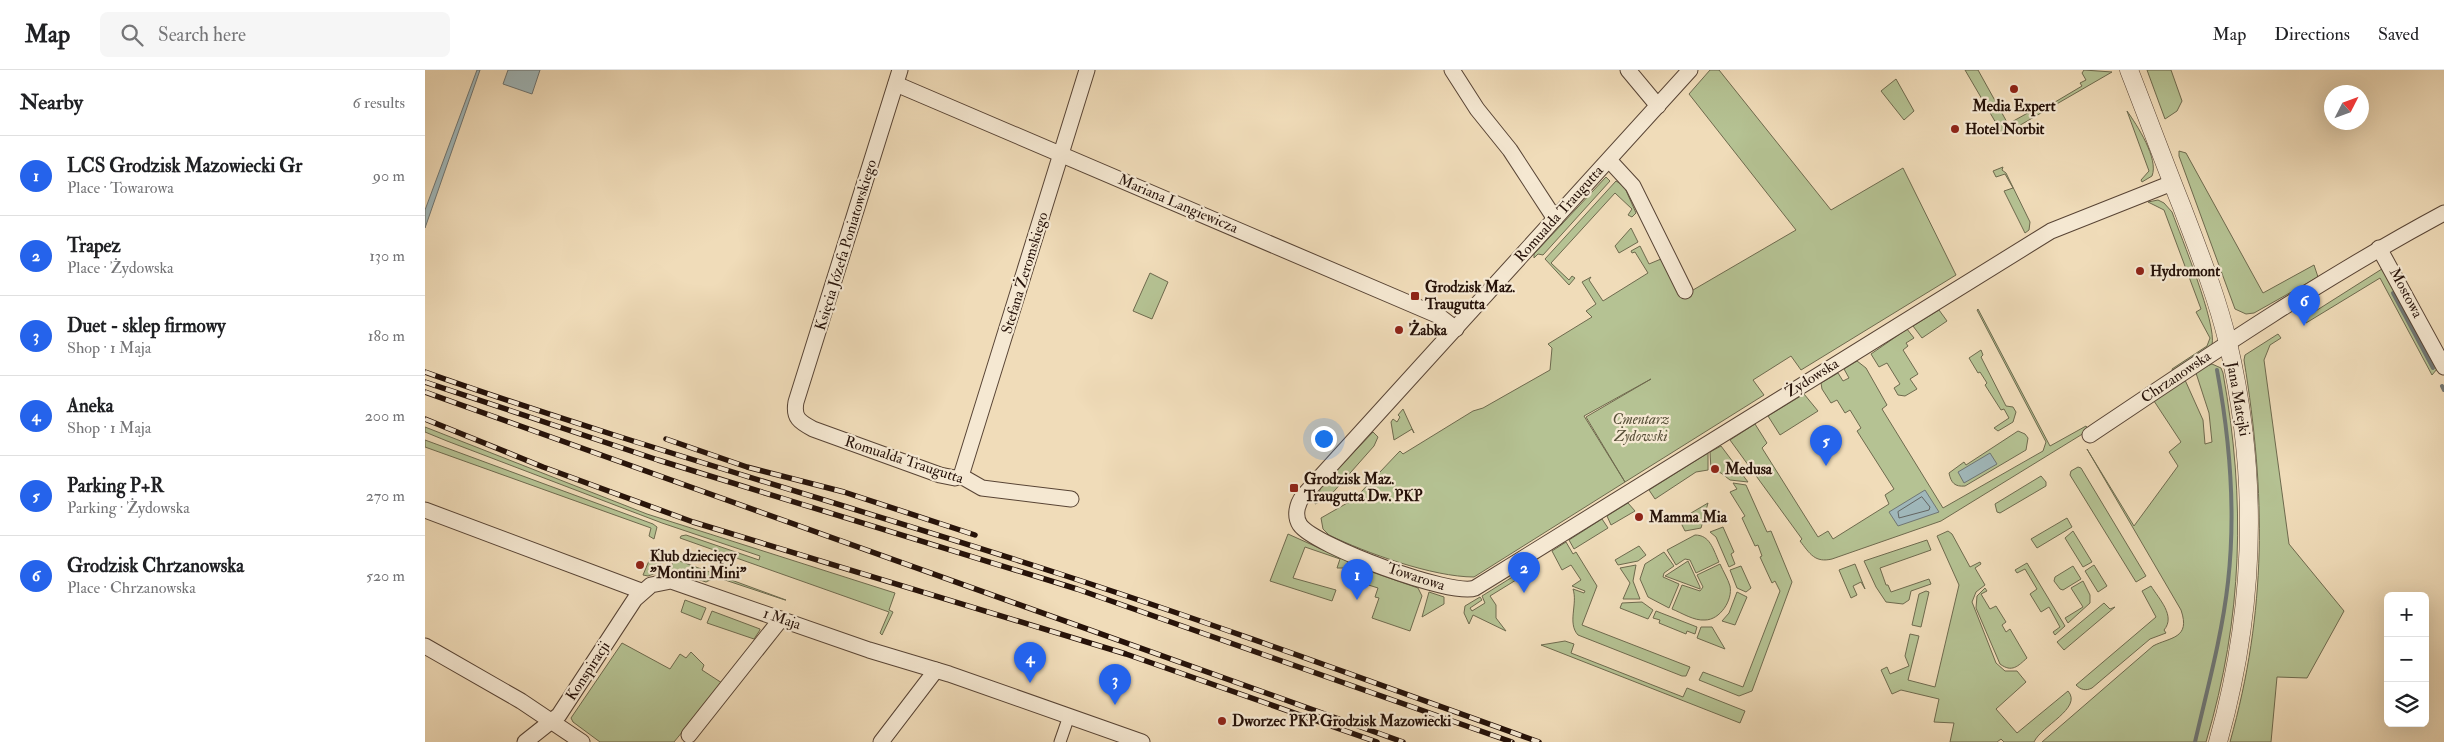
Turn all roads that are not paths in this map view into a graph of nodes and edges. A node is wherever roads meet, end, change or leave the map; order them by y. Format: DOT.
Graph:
graph roads {
  1 [pos="1087,70"];
  2 [pos="1452,70"];
  3 [pos="1628,70"];
  4 [pos="1690,70"];
  5 [pos="2129,70"];
  6 [pos="898,77"];
  7 [pos="1658,106"];
  8 [pos="1062,154"];
  9 [pos="1609,160"];
  10 [pos="2172,183"];
  11 [pos="2444,213"];
  12 [pos="1555,219"];
  13 [pos="2379,248"];
  14 [pos="1685,290"];
  15 [pos="1456,328"];
  16 [pos="2227,342"];
  17 [pos="2444,367"];
  18 [pos="798,420"];
  19 [pos="2090,435"];
  20 [pos="961,476"];
  21 [pos="1071,499"];
  22 [pos="425,510"];
  23 [pos="1297,517"];
  24 [pos="1462,590"];
  25 [pos="641,591"];
  26 [pos="781,619"];
  27 [pos="425,646"];
  28 [pos="936,670"];
  29 [pos="1069,716"];
  30 [pos="552,721"];
  31 [pos="689,735"];
  32 [pos="525,742"];
  33 [pos="582,742"];
  34 [pos="881,742"];
  35 [pos="1059,742"];
  36 [pos="1142,742"];
  37 [pos="2218,742"];
  1 -- 8 [label="street, Stefana Żeromskiego"];
  2 -- 12 [label="street"];
  3 -- 7 [label="street"];
  4 -- 7 [label="street, Romualda Traugutta"];
  5 -- 10 [label="street, Jana Matejki"];
  6 -- 8 [label="street, Mariana Langiewicza"];
  6 -- 18 [label="street, Księcia Józefa Poniatowskiego"];
  7 -- 9 [label="street, Romualda Traugutta"];
  8 -- 15 [label="street, Mariana Langiewicza"];
  8 -- 20 [label="street, Stefana Żeromskiego"];
  9 -- 12 [label="street, Romualda Traugutta"];
  9 -- 14 [label="street"];
  10 -- 16 [label="street, Jana Matejki"];
  10 -- 24 [label="street, Żydowska"];
  11 -- 13 [label="street, Chrzanowska"];
  12 -- 15 [label="street, Romualda Traugutta"];
  13 -- 16 [label="street, Chrzanowska"];
  13 -- 17 [label="street, Mostowa"];
  15 -- 23 [label="street, Romualda Traugutta"];
  16 -- 19 [label="street, Chrzanowska"];
  16 -- 37 [label="street, Jana Matejki"];
  18 -- 20 [label="street, Romualda Traugutta"];
  20 -- 21 [label="street, Romualda Traugutta"];
  22 -- 25 [label="street"];
  23 -- 24 [label="street, Towarowa"];
  25 -- 26 [label="street, 1 Maja"];
  25 -- 30 [label="street, Konspiracji"];
  26 -- 28 [label="street, 1 Maja"];
  26 -- 31 [label="street"];
  27 -- 30 [label="street"];
  28 -- 29 [label="street, 1 Maja"];
  28 -- 34 [label="street"];
  29 -- 35 [label="street"];
  29 -- 36 [label="street, 1 Maja"];
  30 -- 32 [label="street, Konspiracji"];
  30 -- 33 [label="street"];
}
